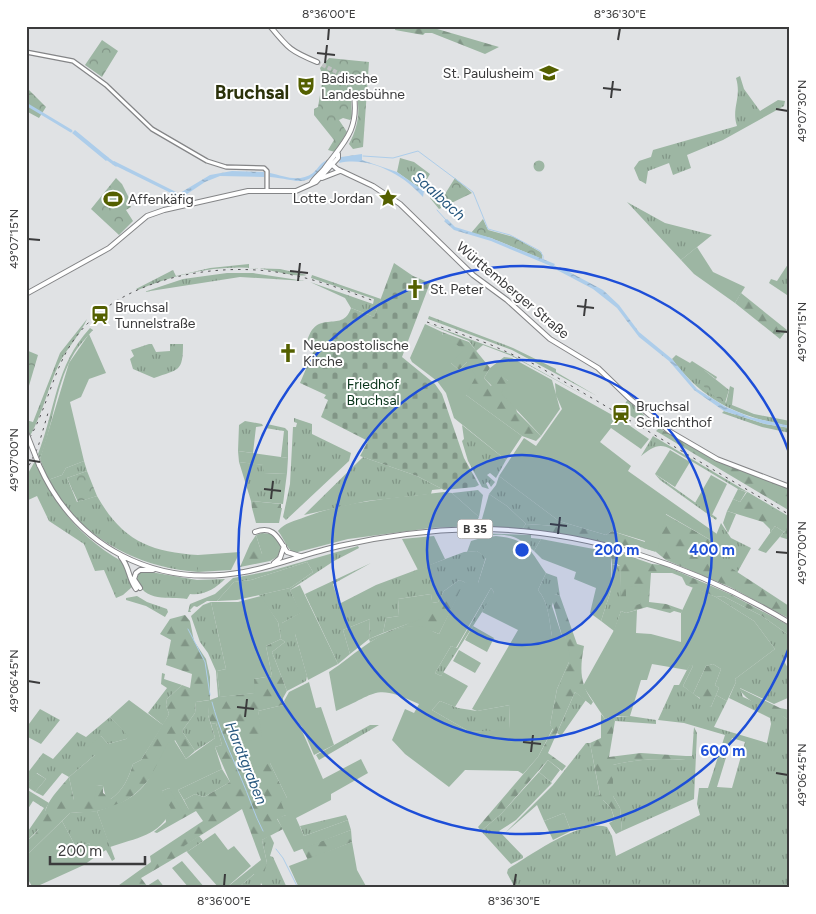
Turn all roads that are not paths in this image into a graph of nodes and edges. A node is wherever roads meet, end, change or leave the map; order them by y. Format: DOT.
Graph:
graph roads {
  1 [pos="270,26"];
  2 [pos="26,52"];
  3 [pos="317,62"];
  4 [pos="354,96"];
  5 [pos="331,163"];
  6 [pos="342,171"];
  7 [pos="320,179"];
  8 [pos="312,184"];
  9 [pos="267,191"];
  10 [pos="26,294"];
  11 [pos="26,432"];
  12 [pos="790,487"];
  13 [pos="255,532"];
  14 [pos="284,546"];
  15 [pos="119,555"];
  16 [pos="302,556"];
  17 [pos="273,565"];
  18 [pos="156,570"];
  19 [pos="790,623"];
  1 -- 3 [label="main road"];
  2 -- 9 [label="street"];
  4 -- 5 [label="main road"];
  5 -- 6 [label="main road, Württemberger Straße"];
  5 -- 7 [label="main road"];
  5 -- 8 [label="main road"];
  6 -- 7 [label="main road"];
  6 -- 12 [label="main road, Württemberger Straße"];
  7 -- 8 [label="main road"];
  8 -- 9 [label="main road"];
  9 -- 10 [label="main road"];
  11 -- 15 [label="main road, B 35, bridge"];
  13 -- 14 [label="main road"];
  14 -- 16 [label="main road"];
  14 -- 17 [label="main road"];
  15 -- 18 [label="main road, B 35"];
  15 -- 18 [label="main road, B 35"];
  16 -- 17 [label="main road, B 35"];
  16 -- 19 [label="main road, B 35"];
  17 -- 18 [label="main road, B 35"];
}
